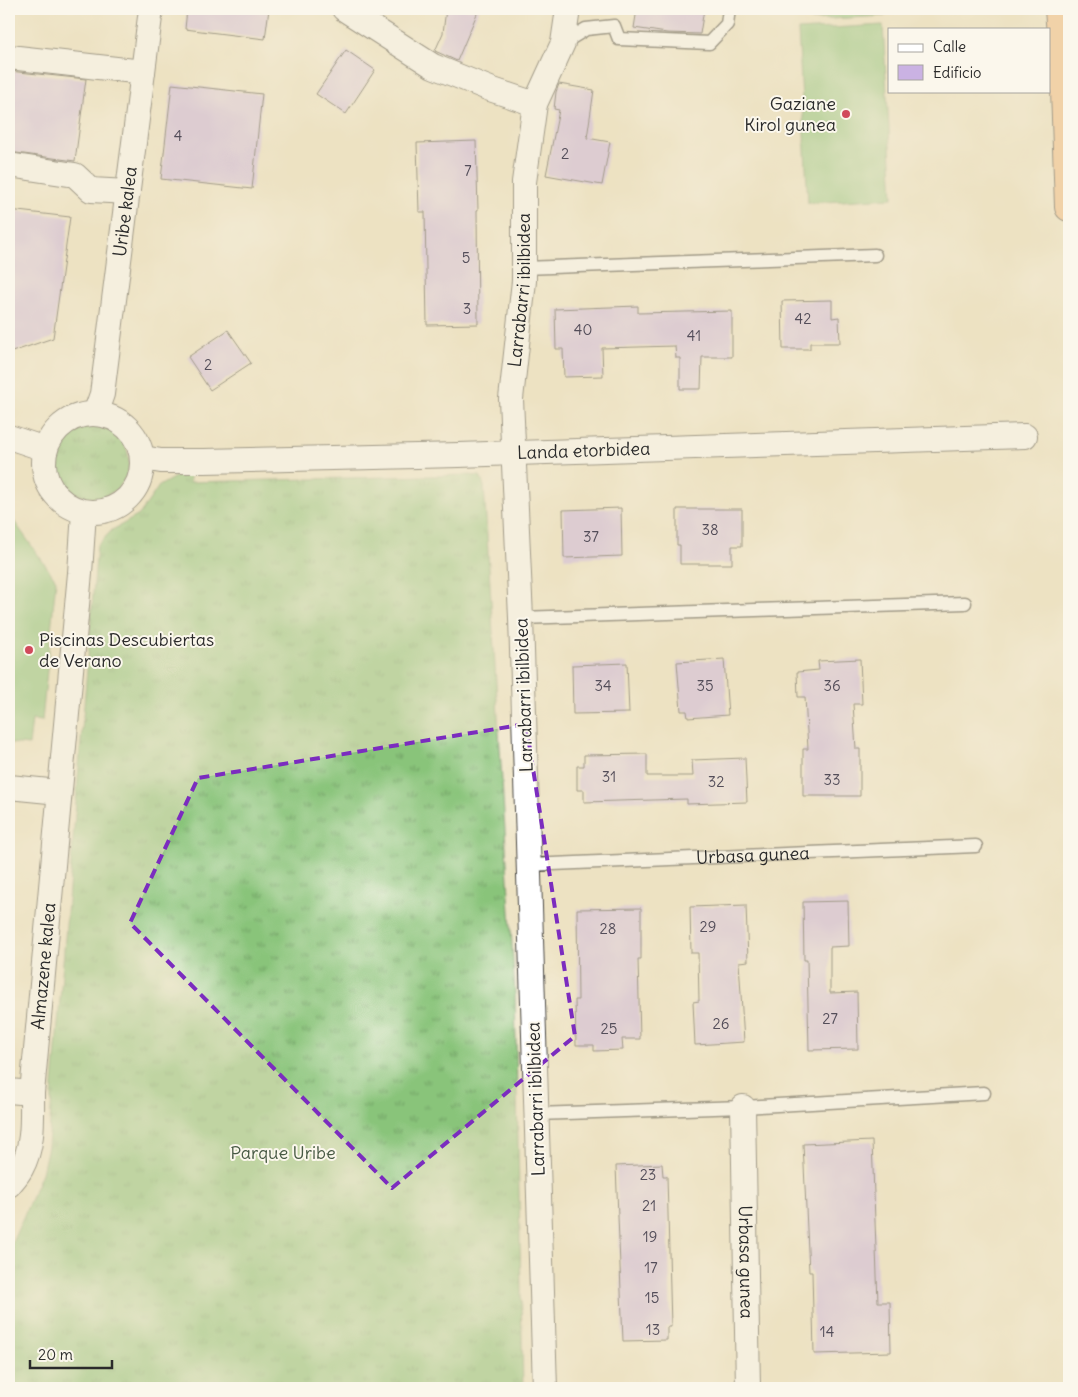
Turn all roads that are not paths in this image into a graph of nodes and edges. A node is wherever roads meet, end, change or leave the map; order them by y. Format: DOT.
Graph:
graph roads {
  1 [pos="151,9"];
  2 [pos="344,9"];
  3 [pos="568,9"];
  4 [pos="729,9"];
  5 [pos="1059,9"];
  6 [pos="562,42"];
  7 [pos="9,57"];
  8 [pos="143,72"];
  9 [pos="535,104"];
  10 [pos="9,165"];
  11 [pos="128,192"];
  12 [pos="1069,207"];
  13 [pos="875,255"];
  14 [pos="524,268"];
  15 [pos="95,414"];
  16 [pos="9,436"];
  17 [pos="1025,436"];
  18 [pos="45,450"];
  19 [pos="514,454"];
  20 [pos="142,458"];
  21 [pos="84,512"];
  22 [pos="965,603"];
  23 [pos="521,618"];
  24 [pos="9,787"];
  25 [pos="59,792"];
  26 [pos="976,846"];
  27 [pos="530,865"];
  28 [pos="20,1092"];
  29 [pos="984,1092"];
  30 [pos="743,1107"];
  31 [pos="536,1114"];
  32 [pos="9,1185"];
  33 [pos="545,1388"];
  34 [pos="748,1388"];
  1 -- 8 [label="street, Uribe kalea"];
  2 -- 9 [label="street"];
  3 -- 6 [label="street, Larrabarri ibilbidea"];
  4 -- 6 [label="lane"];
  5 -- 12 [label="highway"];
  6 -- 9 [label="street, Larrabarri ibilbidea"];
  7 -- 8 [label="street"];
  8 -- 11 [label="street, Uribe kalea"];
  9 -- 14 [label="street, Larrabarri ibilbidea"];
  10 -- 11 [label="street"];
  11 -- 15 [label="street, Uribe kalea"];
  13 -- 14 [label="lane"];
  14 -- 19 [label="street, Larrabarri ibilbidea"];
  15 -- 18 [label="street"];
  15 -- 20 [label="street"];
  16 -- 18 [label="street"];
  17 -- 19 [label="street, Landa etorbidea"];
  18 -- 21 [label="street"];
  19 -- 20 [label="street, Landa etorbidea"];
  19 -- 23 [label="street, Larrabarri ibilbidea"];
  20 -- 21 [label="street"];
  21 -- 25 [label="street, Almazene kalea"];
  22 -- 23 [label="lane"];
  23 -- 27 [label="street, Larrabarri ibilbidea"];
  24 -- 25 [label="street"];
  25 -- 28 [label="street, Almazene kalea"];
  26 -- 27 [label="lane, Urbasa gunea"];
  27 -- 31 [label="street, Larrabarri ibilbidea"];
  28 -- 32 [label="street, Almazene kalea"];
  29 -- 30 [label="lane"];
  30 -- 31 [label="lane"];
  30 -- 34 [label="street, Urbasa gunea"];
  31 -- 33 [label="street, Larrabarri ibilbidea"];
}
